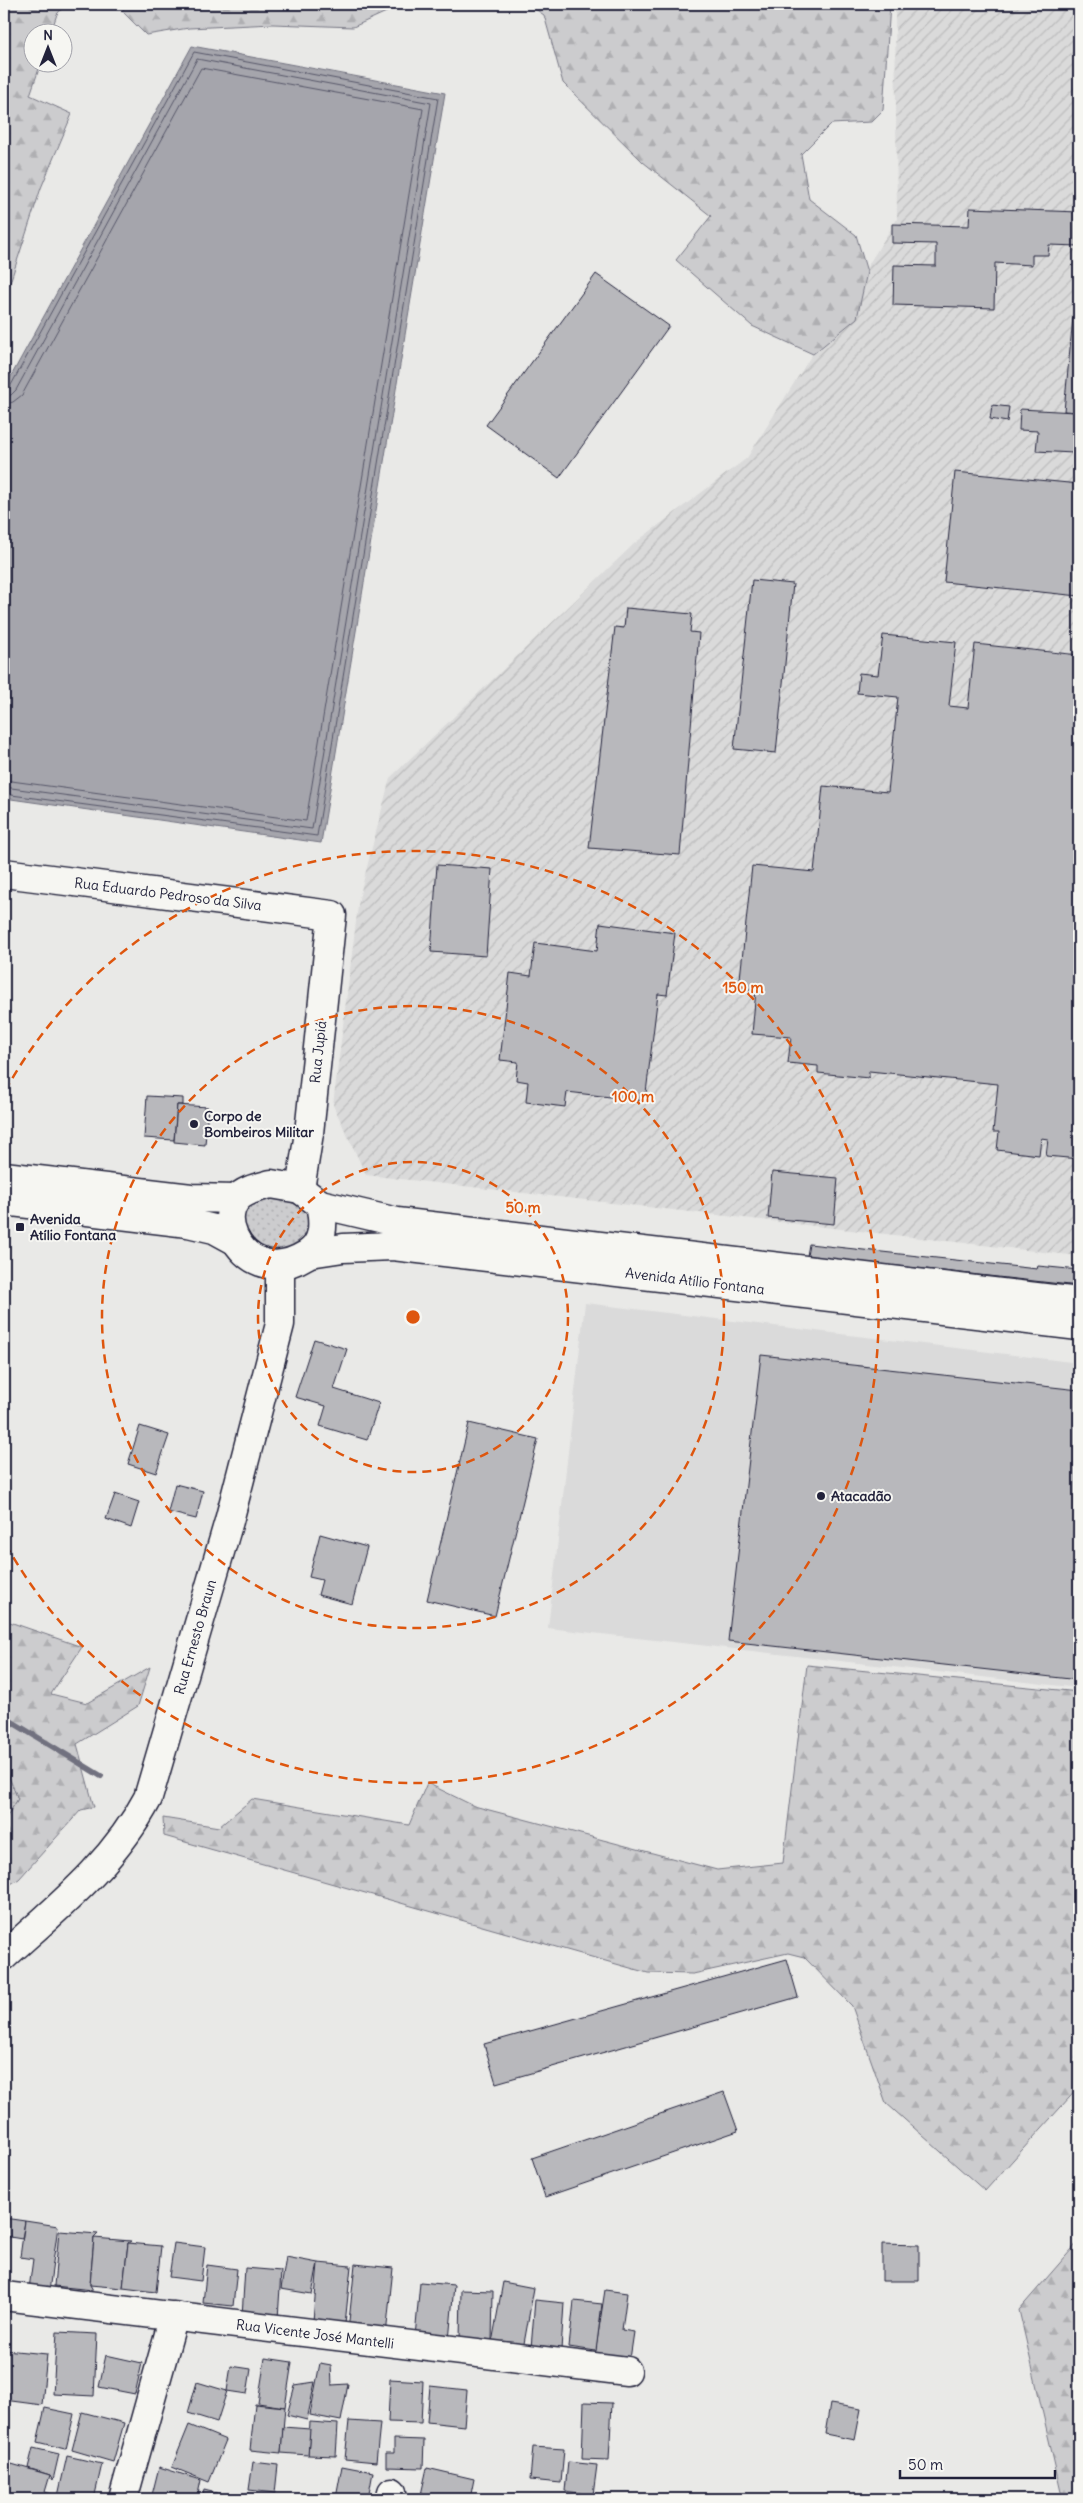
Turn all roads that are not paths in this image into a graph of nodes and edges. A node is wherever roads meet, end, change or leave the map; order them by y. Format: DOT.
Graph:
graph roads {
  1 [pos="4,872"];
  2 [pos="332,915"];
  3 [pos="4,1176"];
  4 [pos="310,1196"];
  5 [pos="236,1199"];
  6 [pos="4,1201"];
  7 [pos="236,1241"];
  8 [pos="310,1253"];
  9 [pos="280,1265"];
  10 [pos="1079,1302"];
  11 [pos="1079,1326"];
  12 [pos="4,1956"];
  13 [pos="4,2296"];
  14 [pos="174,2316"];
  15 [pos="627,2371"];
  16 [pos="123,2499"];
  1 -- 2 [label="main road, Rua Eduardo Pedroso da Silva"];
  2 -- 4 [label="main road, Rua Jupiá"];
  3 -- 5 [label="main road"];
  4 -- 5 [label="main road"];
  4 -- 8 [label="main road"];
  4 -- 10 [label="main road, Avenida Atílio Fontana"];
  5 -- 7 [label="main road"];
  6 -- 7 [label="main road"];
  7 -- 9 [label="main road"];
  8 -- 9 [label="main road"];
  8 -- 11 [label="main road, Avenida Atílio Fontana"];
  9 -- 12 [label="main road, Rua Ernesto Braun"];
  13 -- 14 [label="main road, Rua Vicente José Mantelli"];
  14 -- 15 [label="main road, Rua Vicente José Mantelli"];
  14 -- 16 [label="main road"];
}
